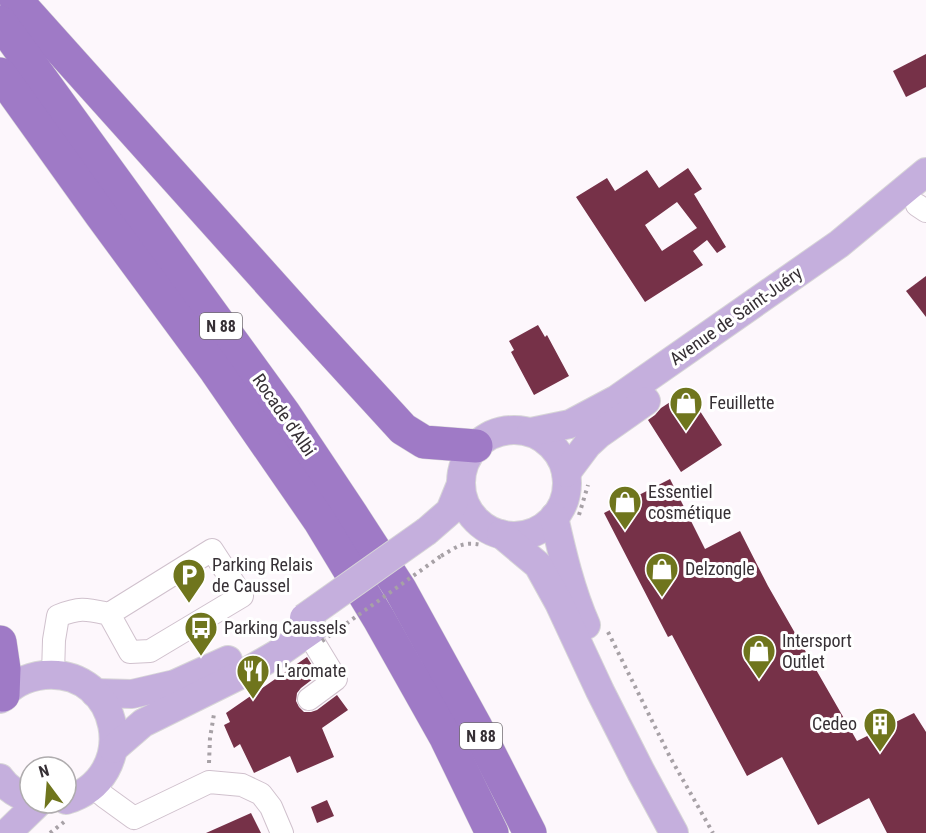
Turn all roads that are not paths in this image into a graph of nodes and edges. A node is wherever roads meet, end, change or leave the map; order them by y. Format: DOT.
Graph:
graph roads {
  1 [pos="16,0"];
  2 [pos="0,22"];
  3 [pos="0,74"];
  4 [pos="926,172"];
  5 [pos="923,205"];
  6 [pos="531,432"];
  7 [pos="476,446"];
  8 [pos="566,473"];
  9 [pos="461,484"];
  10 [pos="566,518"];
  11 [pos="493,530"];
  12 [pos="434,544"];
  13 [pos="109,614"];
  14 [pos="312,630"];
  15 [pos="0,642"];
  16 [pos="53,674"];
  17 [pos="95,693"];
  18 [pos="1,697"];
  19 [pos="309,699"];
  20 [pos="446,738"];
  21 [pos="113,749"];
  22 [pos="0,778"];
  23 [pos="92,786"];
  24 [pos="18,794"];
  25 [pos="78,796"];
  26 [pos="26,815"];
  27 [pos="131,825"];
  28 [pos="7,833"];
  29 [pos="282,833"];
  30 [pos="472,833"];
  31 [pos="492,833"];
  32 [pos="530,833"];
  33 [pos="674,833"];
  34 [pos="691,833"];
  1 -- 7 [label="highway"];
  2 -- 32 [label="highway, Rocade d'Albi / N 88"];
  3 -- 20 [label="highway, Rocade d'Albi / N 88"];
  4 -- 6 [label="main road, Avenue de Saint-Juéry"];
  5 -- 8 [label="main road, Avenue de Saint-Juéry"];
  6 -- 7 [label="main road"];
  6 -- 8 [label="main road"];
  7 -- 9 [label="main road"];
  8 -- 10 [label="main road"];
  9 -- 11 [label="main road"];
  9 -- 12 [label="main road"];
  10 -- 11 [label="main road"];
  10 -- 34 [label="main road"];
  11 -- 12 [label="main road"];
  11 -- 33 [label="main road"];
  12 -- 14 [label="main road"];
  13 -- 13 [label="lane"];
  13 -- 16 [label="lane"];
  14 -- 17 [label="main road"];
  14 -- 19 [label="lane"];
  14 -- 21 [label="main road"];
  15 -- 18 [label="highway"];
  16 -- 17 [label="main road"];
  16 -- 18 [label="main road"];
  17 -- 21 [label="main road"];
  20 -- 30 [label="highway"];
  20 -- 31 [label="highway, Rocade d'Albi / N 88"];
  21 -- 23 [label="main road"];
  22 -- 24 [label="main road"];
  23 -- 25 [label="main road"];
  23 -- 27 [label="lane"];
  26 -- 28 [label="main road"];
  27 -- 29 [label="lane"];
}
